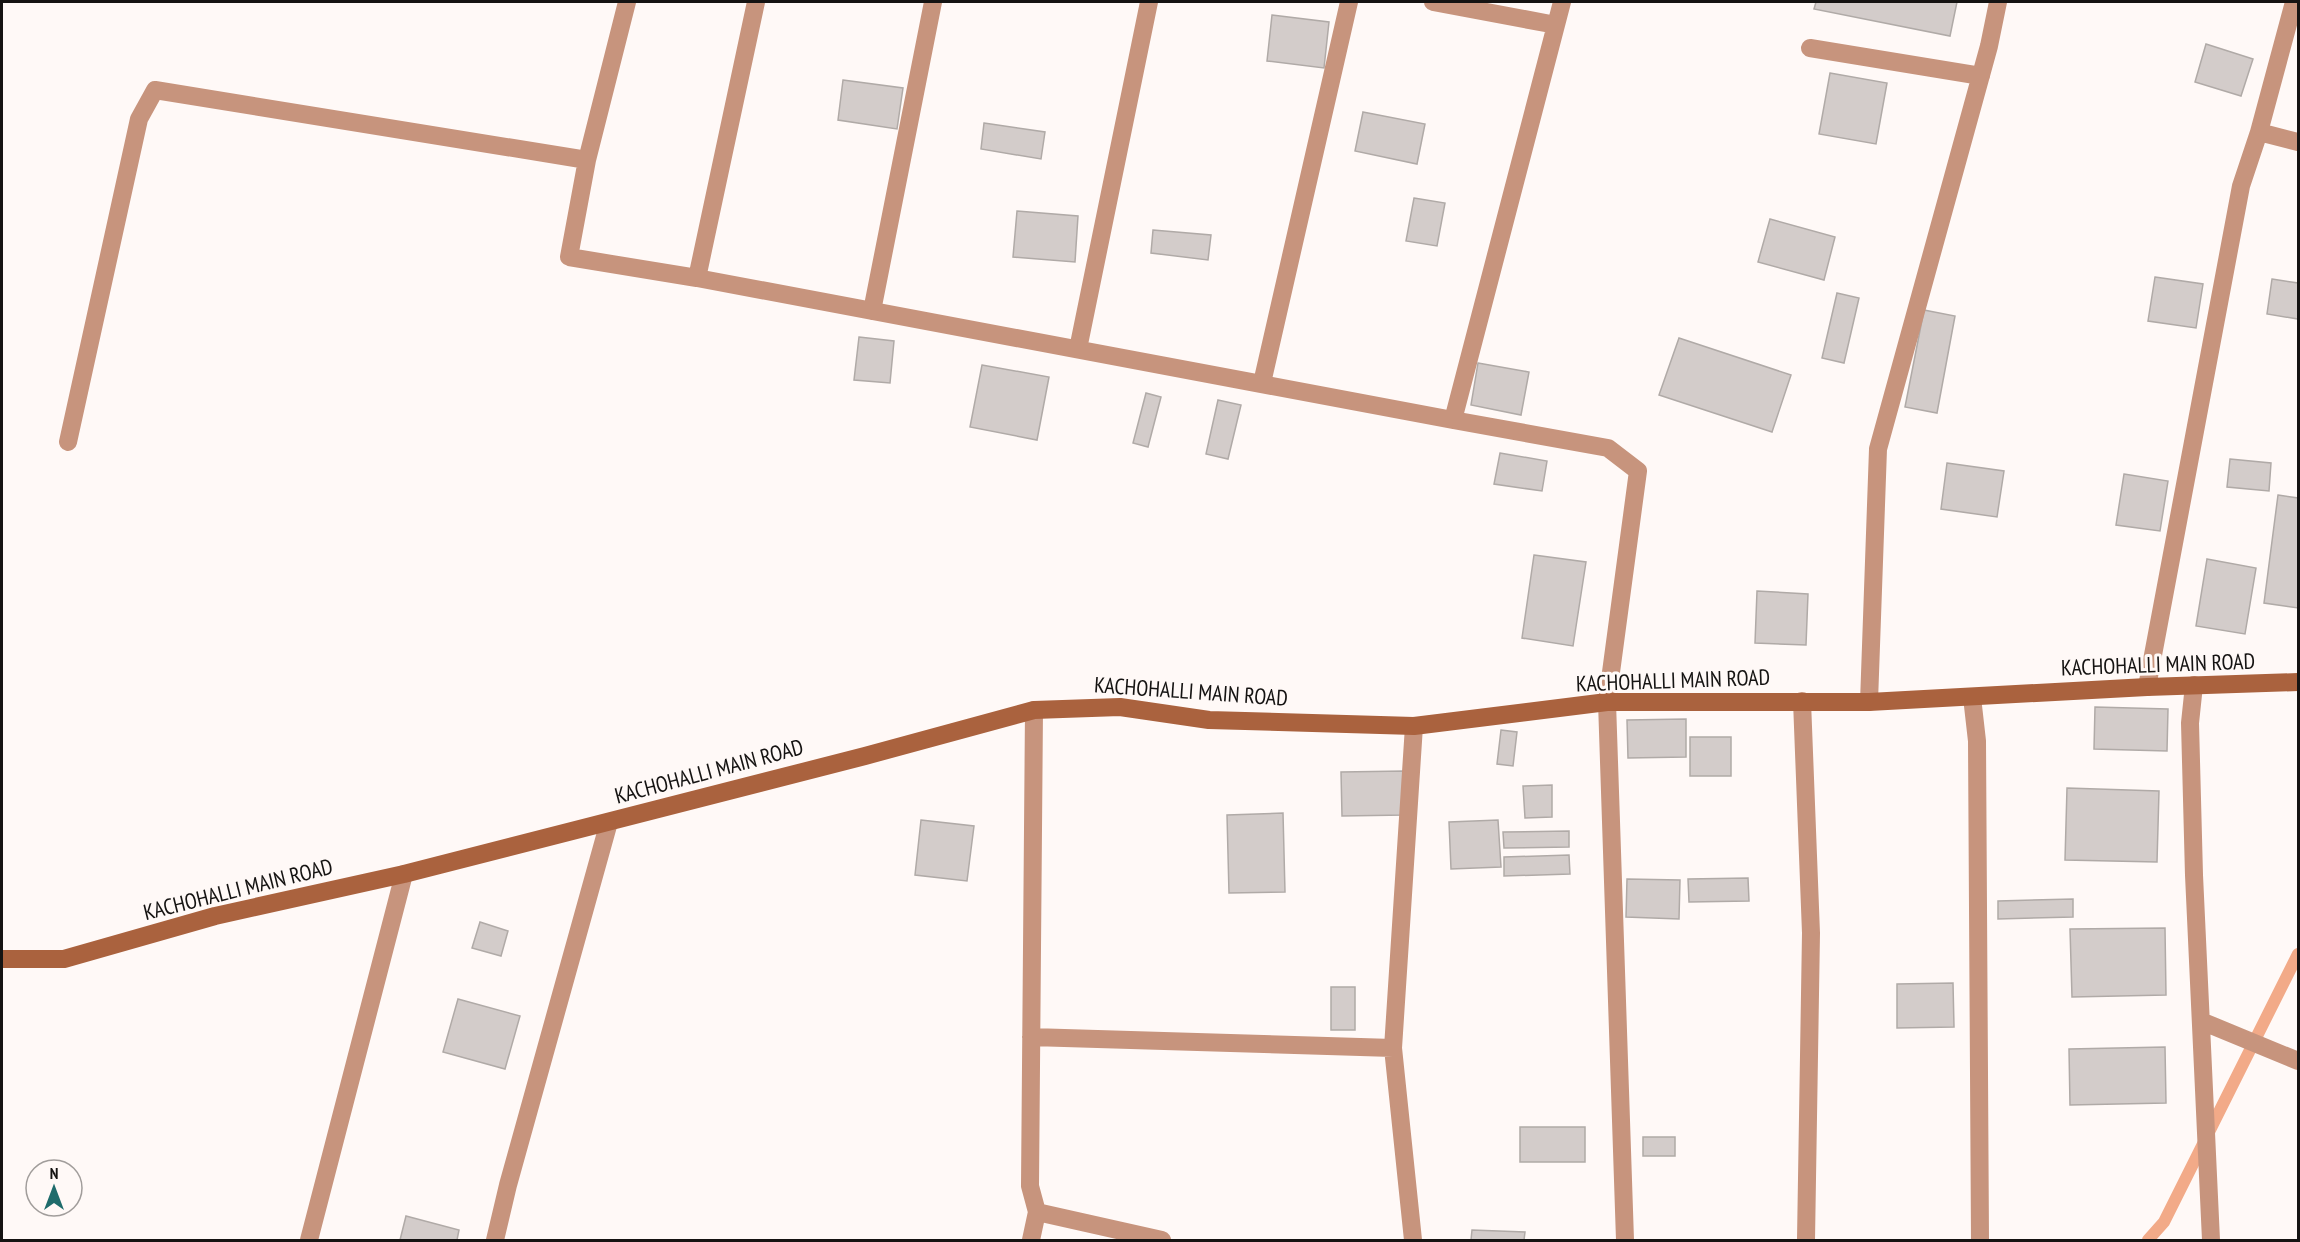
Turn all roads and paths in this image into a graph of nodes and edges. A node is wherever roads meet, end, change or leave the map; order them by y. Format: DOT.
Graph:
graph roads {
  1 [pos="627,2"];
  2 [pos="756,2"];
  3 [pos="933,2"];
  4 [pos="1149,2"];
  5 [pos="1349,2"];
  6 [pos="1433,2"];
  7 [pos="1562,2"];
  8 [pos="1998,2"];
  9 [pos="2294,2"];
  10 [pos="1556,25"];
  11 [pos="1810,48"];
  12 [pos="1981,76"];
  13 [pos="2259,132"];
  14 [pos="2298,142"];
  15 [pos="587,160"];
  16 [pos="697,278"];
  17 [pos="872,310"];
  18 [pos="1078,349"];
  19 [pos="1262,383"];
  20 [pos="1453,420"];
  21 [pos="68,442"];
  22 [pos="2298,682"];
  23 [pos="2193,685"];
  24 [pos="2147,687"];
  25 [pos="1972,697"];
  26 [pos="1802,701"];
  27 [pos="1607,702"];
  28 [pos="1869,702"];
  29 [pos="1034,710"];
  30 [pos="1414,726"];
  31 [pos="609,822"];
  32 [pos="404,874"];
  33 [pos="2,959"];
  34 [pos="2201,1021"];
  35 [pos="1031,1037"];
  36 [pos="1394,1048"];
  37 [pos="2298,1061"];
  38 [pos="1037,1212"];
  39 [pos="309,1240"];
  40 [pos="495,1240"];
  41 [pos="1031,1240"];
  42 [pos="1162,1240"];
  43 [pos="1413,1240"];
  44 [pos="1625,1240"];
  45 [pos="1806,1240"];
  46 [pos="1980,1240"];
  47 [pos="2211,1240"];
  1 -- 15 [label="street"];
  2 -- 16 [label="street"];
  3 -- 17 [label="street"];
  4 -- 18 [label="street"];
  5 -- 19 [label="street"];
  6 -- 10 [label="street"];
  7 -- 10 [label="street"];
  8 -- 12 [label="street"];
  9 -- 13 [label="street"];
  10 -- 20 [label="street"];
  11 -- 12 [label="street"];
  12 -- 28 [label="street"];
  13 -- 14 [label="street"];
  13 -- 24 [label="street"];
  15 -- 16 [label="street"];
  15 -- 21 [label="street"];
  16 -- 17 [label="street"];
  17 -- 18 [label="street"];
  18 -- 19 [label="street"];
  19 -- 20 [label="street"];
  20 -- 27 [label="street"];
  22 -- 23 [label="street, KACHOHALLI MAIN ROAD"];
  23 -- 24 [label="street, KACHOHALLI MAIN ROAD"];
  23 -- 34 [label="street"];
  24 -- 25 [label="street, KACHOHALLI MAIN ROAD"];
  25 -- 28 [label="street, KACHOHALLI MAIN ROAD"];
  25 -- 46 [label="street"];
  26 -- 27 [label="street, KACHOHALLI MAIN ROAD"];
  26 -- 28 [label="street, KACHOHALLI MAIN ROAD"];
  26 -- 45 [label="street"];
  27 -- 30 [label="street, KACHOHALLI MAIN ROAD"];
  27 -- 44 [label="street"];
  29 -- 30 [label="street, KACHOHALLI MAIN ROAD"];
  29 -- 31 [label="street, KACHOHALLI MAIN ROAD"];
  29 -- 35 [label="street"];
  30 -- 36 [label="street"];
  31 -- 32 [label="street, KACHOHALLI MAIN ROAD"];
  31 -- 40 [label="street"];
  32 -- 33 [label="street, KACHOHALLI MAIN ROAD"];
  32 -- 39 [label="street"];
  34 -- 37 [label="street"];
  34 -- 47 [label="street"];
  35 -- 36 [label="street"];
  35 -- 38 [label="street"];
  36 -- 43 [label="street"];
  38 -- 41 [label="street"];
  38 -- 42 [label="street"];
}
